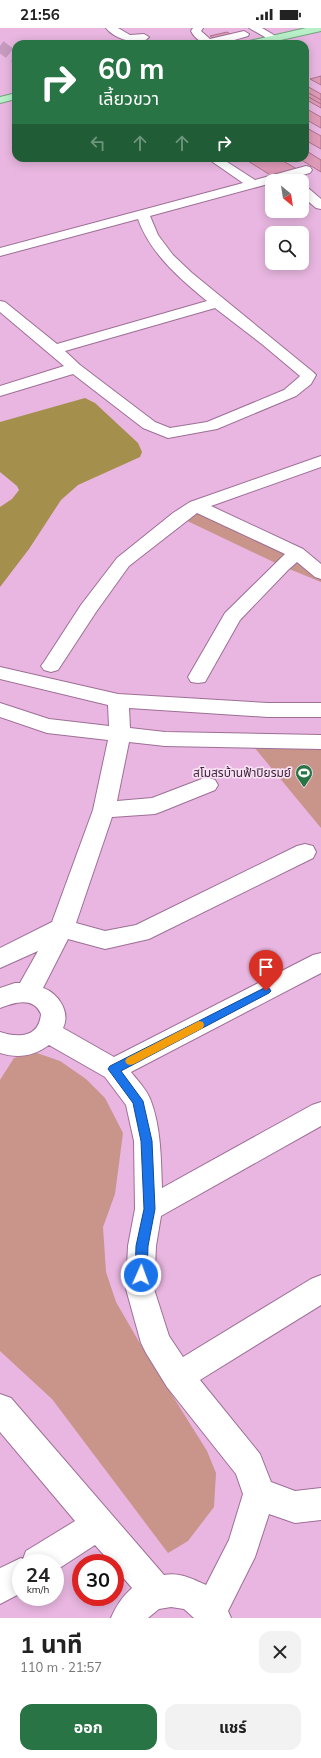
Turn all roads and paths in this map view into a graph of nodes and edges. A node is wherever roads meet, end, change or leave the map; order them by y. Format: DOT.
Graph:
graph roads {
  1 [pos="111,28"];
  2 [pos="135,28"];
  3 [pos="233,28"];
  4 [pos="278,28"];
  5 [pos="320,28"];
  6 [pos="258,30"];
  7 [pos="198,32"];
  8 [pos="321,35"];
  9 [pos="144,37"];
  10 [pos="282,39"];
  11 [pos="148,40"];
  12 [pos="207,40"];
  13 [pos="250,40"];
  14 [pos="12,97"];
  15 [pos="0,100"];
  16 [pos="12,106"];
  17 [pos="0,108"];
  18 [pos="219,162"];
  19 [pos="306,170"];
  20 [pos="253,184"];
  21 [pos="309,196"];
  22 [pos="321,205"];
  23 [pos="142,215"];
  24 [pos="0,252"];
  25 [pos="216,303"];
  26 [pos="0,305"];
  27 [pos="54,349"];
  28 [pos="75,368"];
  29 [pos="0,391"];
  30 [pos="321,461"];
  31 [pos="196,506"];
  32 [pos="297,553"];
  33 [pos="321,573"];
  34 [pos="51,666"];
  35 [pos="0,673"];
  36 [pos="198,677"];
  37 [pos="118,701"];
  38 [pos="0,710"];
  39 [pos="321,710"];
  40 [pos="120,734"];
  41 [pos="321,742"];
  42 [pos="207,785"];
  43 [pos="104,810"];
  44 [pos="305,852"];
  45 [pos="62,928"];
  46 [pos="0,959"];
  47 [pos="321,962"];
  48 [pos="28,992"];
  49 [pos="0,998"];
  50 [pos="48,1032"];
  51 [pos="0,1042"];
  52 [pos="114,1069"];
  53 [pos="321,1113"];
  54 [pos="149,1209"];
  55 [pos="321,1290"];
  56 [pos="178,1377"];
  57 [pos="0,1410"];
  58 [pos="259,1494"];
  59 [pos="321,1504"];
  60 [pos="99,1524"];
  61 [pos="52,1554"];
  62 [pos="12,1580"];
  63 [pos="0,1587"];
  64 [pos="157,1592"];
  65 [pos="212,1615"];
  66 [pos="128,1618"];
  1 -- 9 [label="street"];
  2 -- 9 [label="street"];
  3 -- 7 [label="street"];
  3 -- 13 [label="street"];
  4 -- 6 [label="street"];
  4 -- 10 [label="street"];
  5 -- 10 [label="main road"];
  6 -- 10 [label="street"];
  7 -- 12 [label="street"];
  8 -- 10 [label="main road"];
  9 -- 11 [label="street"];
  10 -- 13 [label="main road"];
  14 -- 15 [label="main road"];
  16 -- 17 [label="main road"];
  18 -- 20 [label="street"];
  19 -- 20 [label="street"];
  20 -- 23 [label="street"];
  21 -- 22 [label="street"];
  23 -- 24 [label="street"];
  23 -- 25 [label="street"];
  25 -- 27 [label="street"];
  25 -- 28 [label="street"];
  26 -- 27 [label="street"];
  27 -- 28 [label="street"];
  28 -- 29 [label="street"];
  30 -- 31 [label="street"];
  31 -- 32 [label="street"];
  31 -- 34 [label="street"];
  32 -- 33 [label="street"];
  32 -- 36 [label="street"];
  35 -- 37 [label="street"];
  37 -- 39 [label="street"];
  37 -- 40 [label="street"];
  38 -- 40 [label="street"];
  40 -- 41 [label="street"];
  40 -- 43 [label="street"];
  42 -- 43 [label="street"];
  43 -- 45 [label="street"];
  44 -- 45 [label="street"];
  45 -- 46 [label="street"];
  45 -- 48 [label="street"];
  47 -- 52 [label="street"];
  48 -- 49 [label="street"];
  48 -- 50 [label="street"];
  50 -- 51 [label="street"];
  50 -- 52 [label="street"];
  52 -- 54 [label="street"];
  53 -- 54 [label="street"];
  54 -- 56 [label="street"];
  55 -- 56 [label="street"];
  56 -- 58 [label="street"];
  57 -- 60 [label="street"];
  58 -- 59 [label="street"];
  58 -- 65 [label="street"];
  60 -- 61 [label="street"];
  60 -- 64 [label="street"];
  62 -- 63 [label="street"];
  64 -- 65 [label="street"];
  64 -- 66 [label="street"];
}
